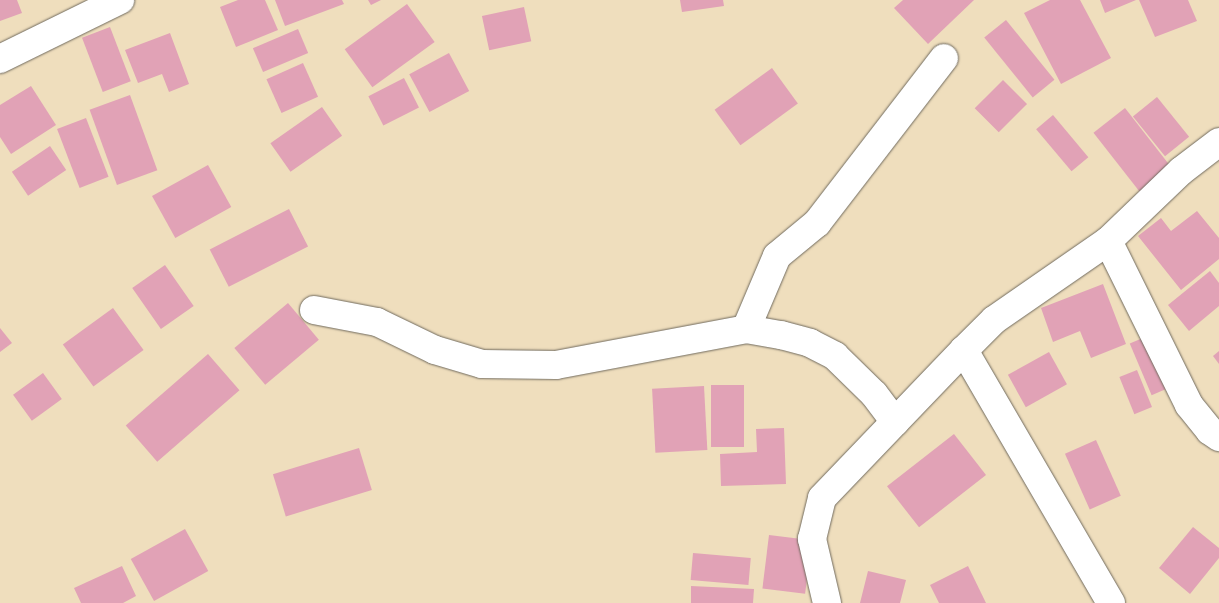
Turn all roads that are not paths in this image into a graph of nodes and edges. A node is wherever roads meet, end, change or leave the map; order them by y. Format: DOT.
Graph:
graph roads {
  1 [pos="120,0"];
  2 [pos="944,58"];
  3 [pos="0,59"];
  4 [pos="1219,142"];
  5 [pos="1108,241"];
  6 [pos="314,310"];
  7 [pos="746,329"];
  8 [pos="964,350"];
  9 [pos="895,422"];
  10 [pos="1219,436"];
  11 [pos="827,603"];
  12 [pos="1111,603"];
  1 -- 3 [label="street"];
  2 -- 7 [label="street"];
  4 -- 5 [label="street"];
  5 -- 8 [label="street"];
  5 -- 10 [label="street"];
  6 -- 7 [label="street"];
  7 -- 9 [label="street"];
  8 -- 9 [label="street"];
  8 -- 12 [label="street"];
  9 -- 11 [label="street"];
}
